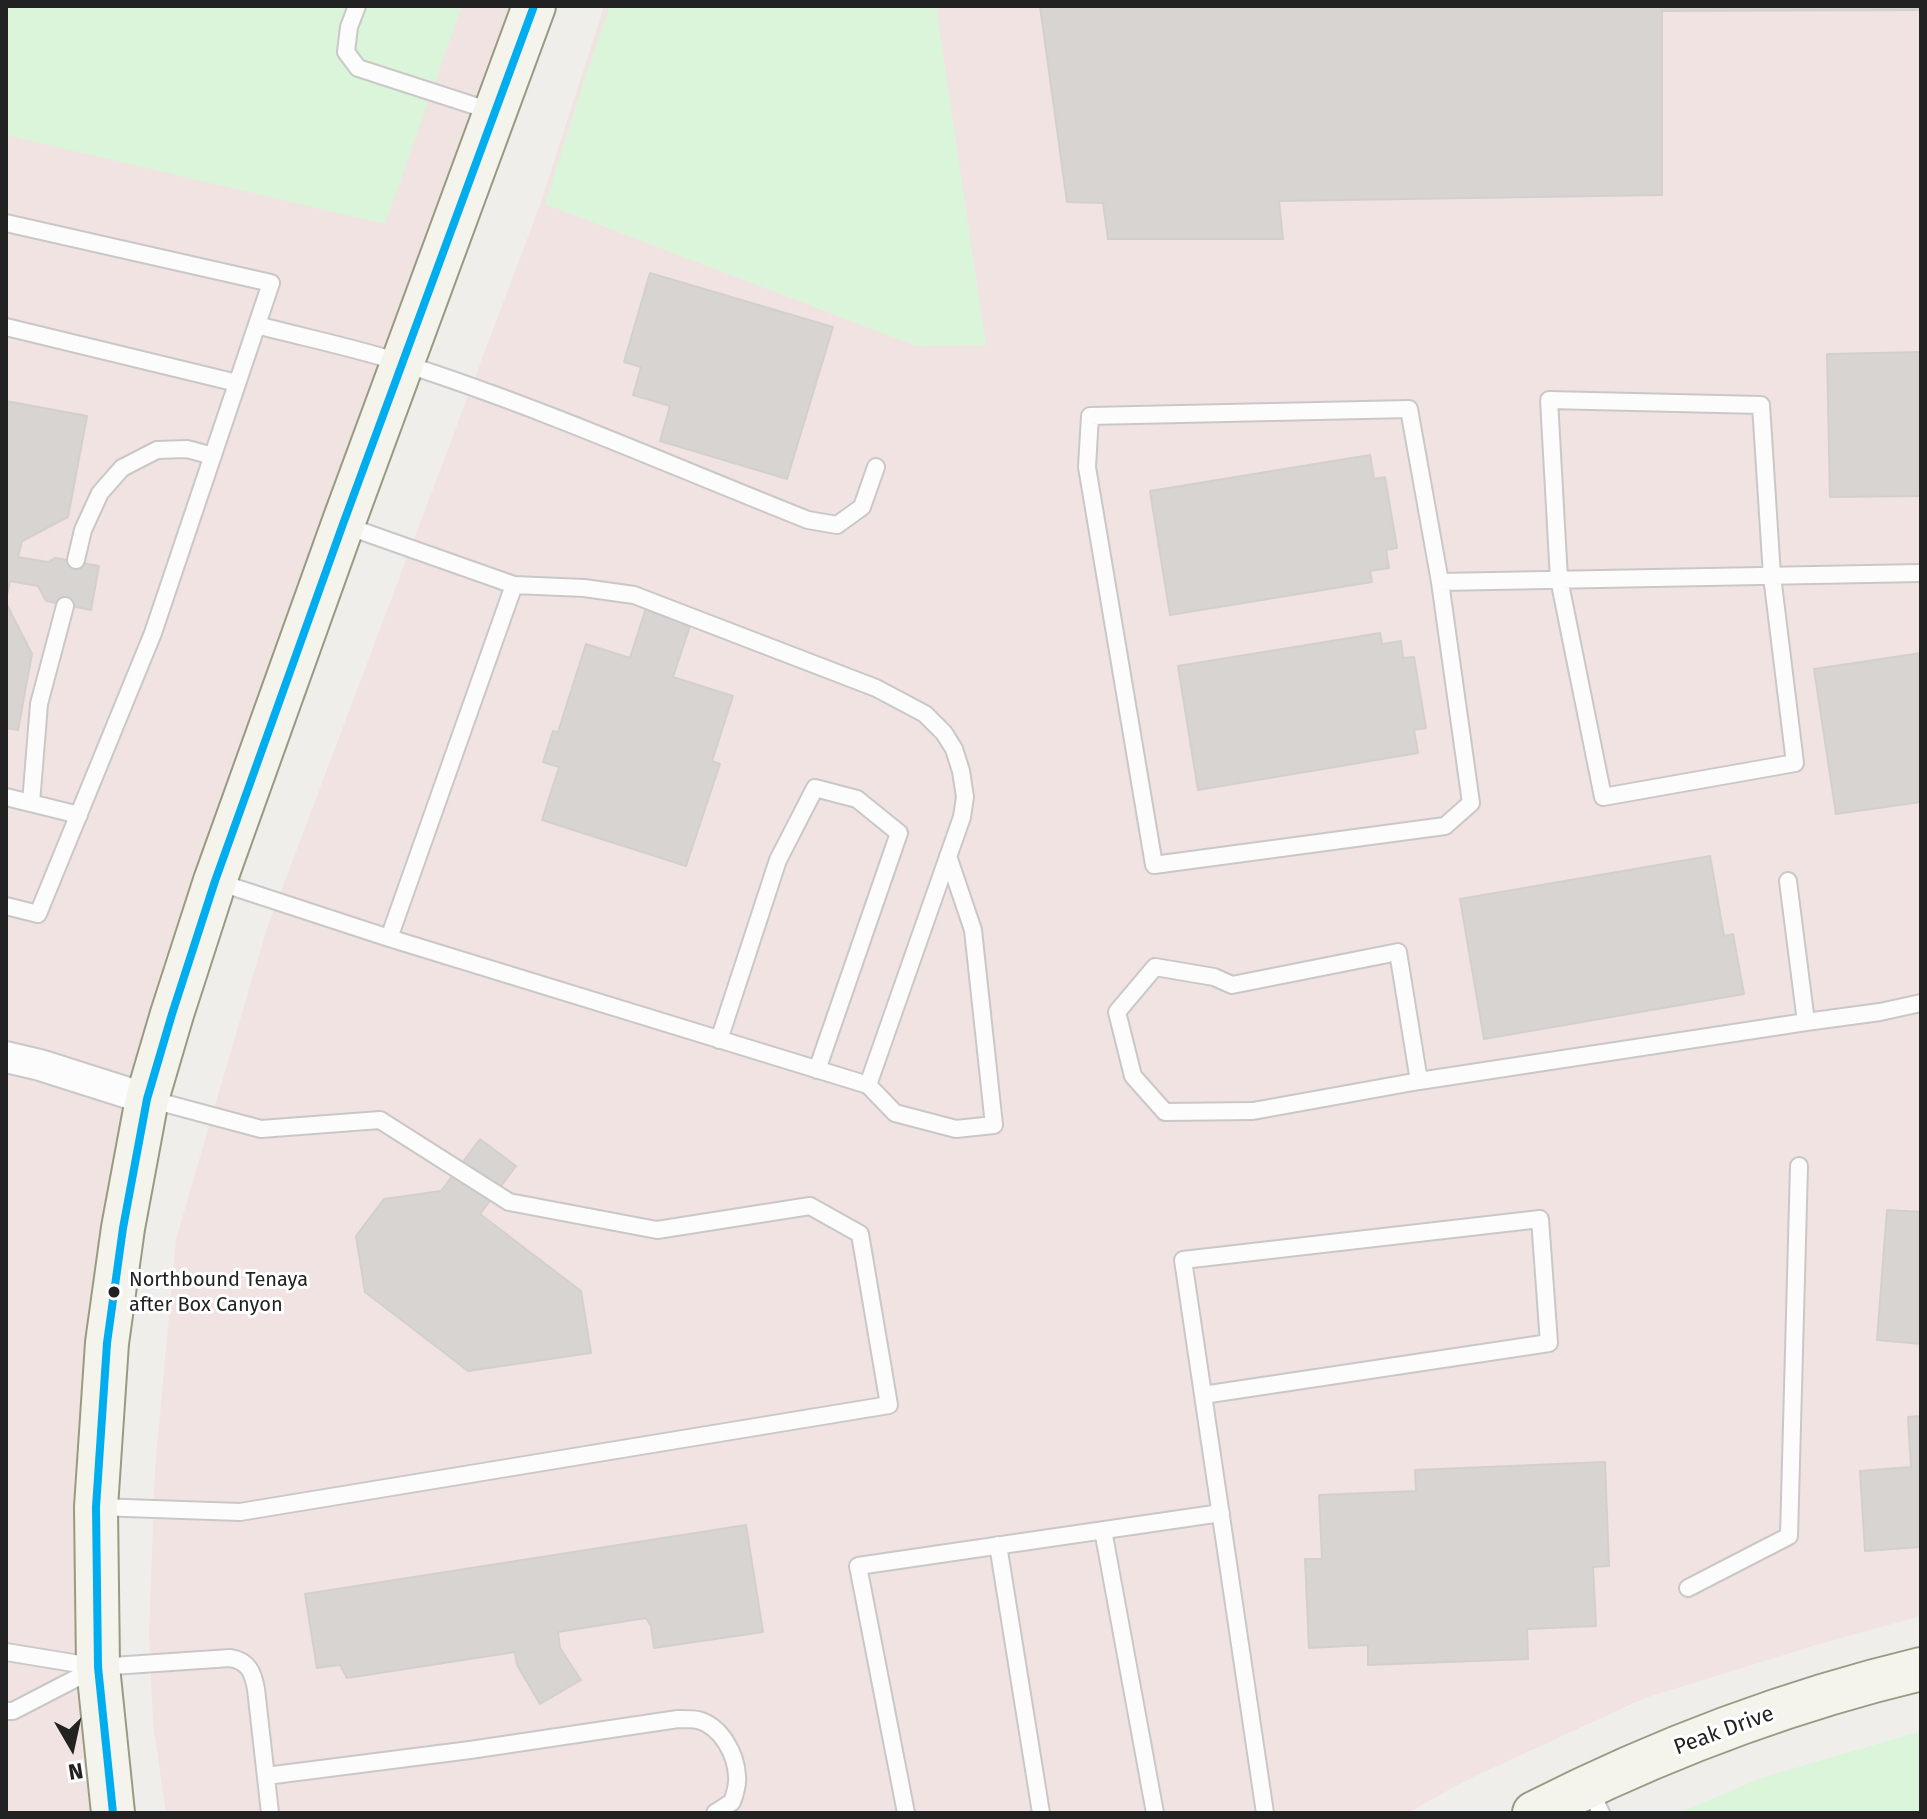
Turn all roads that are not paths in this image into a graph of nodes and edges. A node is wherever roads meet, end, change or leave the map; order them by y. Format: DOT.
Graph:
graph roads {
  1 [pos="357,6"];
  2 [pos="534,6"];
  3 [pos="496,112"];
  4 [pos="6,223"];
  5 [pos="257,325"];
  6 [pos="6,327"];
  7 [pos="403,363"];
  8 [pos="237,383"];
  9 [pos="213,456"];
  10 [pos="876,467"];
  11 [pos="343,524"];
  12 [pos="76,560"];
  13 [pos="1921,573"];
  14 [pos="1772,576"];
  15 [pos="1559,579"];
  16 [pos="1440,582"];
  17 [pos="514,585"];
  18 [pos="65,606"];
  19 [pos="6,797"];
  20 [pos="31,803"];
  21 [pos="79,815"];
  22 [pos="948,856"];
  23 [pos="215,881"];
  24 [pos="1788,881"];
  25 [pos="6,906"];
  26 [pos="389,938"];
  27 [pos="1921,1003"];
  28 [pos="1806,1022"];
  29 [pos="719,1040"];
  30 [pos="6,1057"];
  31 [pos="817,1070"];
  32 [pos="1419,1081"];
  33 [pos="868,1085"];
  34 [pos="147,1099"];
  35 [pos="1799,1166"];
  36 [pos="1203,1395"];
  37 [pos="96,1507"];
  38 [pos="1221,1513"];
  39 [pos="1103,1530"];
  40 [pos="998,1545"];
  41 [pos="1688,1588"];
  42 [pos="6,1652"];
  43 [pos="98,1667"];
  44 [pos="1921,1669"];
  45 [pos="6,1711"];
  46 [pos="266,1776"];
  47 [pos="1594,1799"];
  48 [pos="113,1813"];
  49 [pos="270,1813"];
  50 [pos="715,1813"];
  51 [pos="906,1813"];
  52 [pos="1041,1813"];
  53 [pos="1155,1813"];
  54 [pos="1265,1813"];
  55 [pos="1534,1813"];
  1 -- 3 [label="lane"];
  2 -- 3 [label="main road"];
  3 -- 7 [label="main road"];
  4 -- 5 [label="lane"];
  5 -- 7 [label="lane"];
  5 -- 8 [label="lane"];
  6 -- 8 [label="lane"];
  7 -- 10 [label="lane"];
  7 -- 11 [label="main road"];
  8 -- 9 [label="lane"];
  9 -- 12 [label="lane"];
  9 -- 21 [label="lane"];
  11 -- 17 [label="lane"];
  11 -- 23 [label="main road"];
  13 -- 14 [label="lane"];
  14 -- 15 [label="lane"];
  14 -- 15 [label="lane"];
  14 -- 15 [label="lane"];
  15 -- 16 [label="lane"];
  16 -- 16 [label="lane"];
  17 -- 22 [label="lane"];
  17 -- 26 [label="lane"];
  18 -- 20 [label="lane"];
  19 -- 20 [label="lane"];
  20 -- 21 [label="lane"];
  21 -- 25 [label="lane"];
  22 -- 33 [label="lane"];
  22 -- 33 [label="lane"];
  23 -- 26 [label="lane"];
  23 -- 34 [label="main road"];
  24 -- 28 [label="lane"];
  26 -- 29 [label="lane"];
  27 -- 28 [label="lane"];
  28 -- 32 [label="lane"];
  29 -- 31 [label="lane"];
  29 -- 31 [label="lane"];
  30 -- 34 [label="street"];
  31 -- 33 [label="lane"];
  32 -- 32 [label="lane"];
  34 -- 37 [label="main road"];
  34 -- 37 [label="lane"];
  35 -- 41 [label="lane"];
  36 -- 36 [label="lane"];
  36 -- 38 [label="lane"];
  37 -- 43 [label="main road"];
  38 -- 39 [label="lane"];
  38 -- 54 [label="lane"];
  39 -- 40 [label="lane"];
  39 -- 53 [label="lane"];
  40 -- 51 [label="lane"];
  40 -- 52 [label="lane"];
  42 -- 43 [label="lane"];
  43 -- 45 [label="lane"];
  43 -- 46 [label="lane"];
  43 -- 48 [label="main road"];
  44 -- 47 [label="main road, Peak Drive"];
  46 -- 49 [label="lane"];
  46 -- 50 [label="lane"];
  47 -- 55 [label="main road, Peak Drive"];
}
